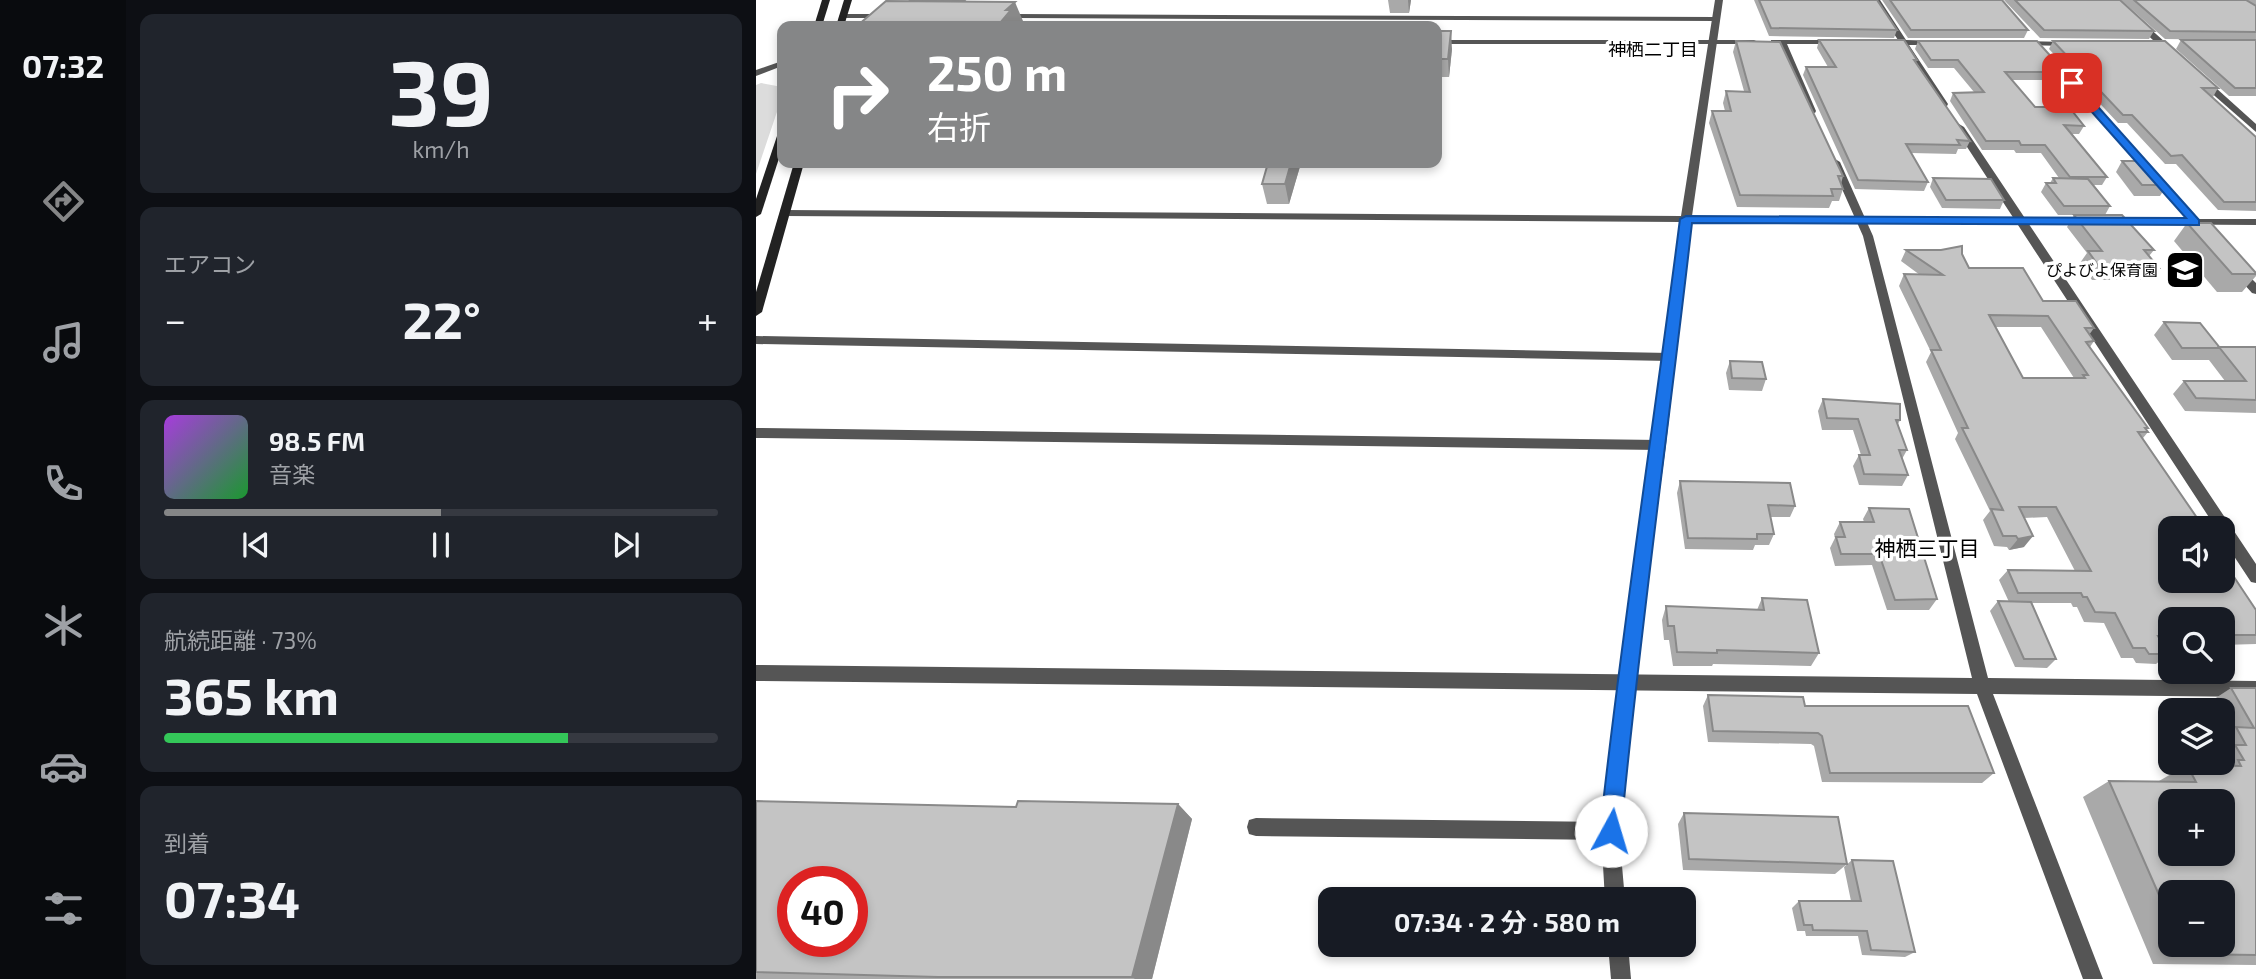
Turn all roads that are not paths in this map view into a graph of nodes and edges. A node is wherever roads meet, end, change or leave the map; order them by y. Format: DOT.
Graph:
graph roads {
  1 [pos="827,0"];
  2 [pos="848,0"];
  3 [pos="1719,0"];
  4 [pos="1876,0"];
  5 [pos="2114,0"];
  6 [pos="843,16"];
  7 [pos="898,16"];
  8 [pos="996,16"];
  9 [pos="1716,19"];
  10 [pos="820,21"];
  11 [pos="842,21"];
  12 [pos="2029,35"];
  13 [pos="1442,42"];
  14 [pos="1782,42"];
  15 [pos="1850,42"];
  16 [pos="1877,42"];
  17 [pos="1904,42"];
  18 [pos="1713,43"];
  19 [pos="1944,43"];
  20 [pos="2010,43"];
  21 [pos="2037,43"];
  22 [pos="2078,44"];
  23 [pos="2148,44"];
  24 [pos="2162,44"];
  25 [pos="2176,44"];
  26 [pos="777,57"];
  27 [pos="2181,61"];
  28 [pos="756,64"];
  29 [pos="777,65"];
  30 [pos="756,73"];
  31 [pos="2200,78"];
  32 [pos="1948,109"];
  33 [pos="1955,121"];
  34 [pos="2256,130"];
  35 [pos="777,151"];
  36 [pos="798,168"];
  37 [pos="785,213"];
  38 [pos="756,214"];
  39 [pos="1686,219"];
  40 [pos="1860,220"];
  41 [pos="2020,221"];
  42 [pos="2195,222"];
  43 [pos="2256,222"];
  44 [pos="2213,242"];
  45 [pos="2230,261"];
  46 [pos="2256,290"];
  47 [pos="756,312"];
  48 [pos="756,340"];
  49 [pos="1670,357"];
  50 [pos="756,433"];
  51 [pos="1659,445"];
  52 [pos="2256,577"];
  53 [pos="756,673"];
  54 [pos="1626,681"];
  55 [pos="1982,686"];
  56 [pos="2256,689"];
  57 [pos="1256,827"];
  58 [pos="1611,831"];
  59 [pos="1614,887"];
  60 [pos="1619,957"];
  61 [pos="1621,979"];
  62 [pos="2093,979"];
  1 -- 10 [label="main road"];
  2 -- 6 [label="main road"];
  3 -- 9 [label="street"];
  4 -- 17 [label="street"];
  5 -- 24 [label="street"];
  6 -- 7 [label="street"];
  6 -- 11 [label="main road"];
  8 -- 9 [label="street"];
  9 -- 18 [label="street"];
  12 -- 21 [label="street"];
  13 -- 18 [label="street"];
  14 -- 15 [label="street"];
  14 -- 18 [label="street"];
  14 -- 40 [label="street"];
  16 -- 17 [label="street"];
  17 -- 19 [label="street"];
  17 -- 32 [label="street"];
  18 -- 39 [label="street"];
  20 -- 21 [label="street"];
  21 -- 22 [label="street"];
  21 -- 42 [label="street"];
  23 -- 24 [label="street"];
  24 -- 25 [label="street"];
  24 -- 27 [label="street"];
  26 -- 28 [label="street"];
  29 -- 30 [label="street"];
  31 -- 34 [label="street"];
  33 -- 41 [label="street"];
  35 -- 38 [label="main road"];
  36 -- 37 [label="main road"];
  37 -- 39 [label="street"];
  37 -- 47 [label="main road"];
  39 -- 40 [label="street"];
  39 -- 49 [label="street"];
  40 -- 41 [label="street"];
  40 -- 55 [label="street"];
  41 -- 42 [label="street"];
  41 -- 52 [label="street"];
  42 -- 43 [label="street"];
  42 -- 44 [label="street"];
  45 -- 46 [label="street"];
  48 -- 49 [label="street"];
  49 -- 51 [label="street"];
  50 -- 51 [label="street"];
  51 -- 54 [label="street"];
  53 -- 54 [label="street"];
  54 -- 55 [label="street"];
  54 -- 58 [label="street"];
  55 -- 56 [label="street"];
  55 -- 62 [label="street"];
  57 -- 58 [label="street"];
  58 -- 59 [label="street"];
  60 -- 61 [label="street"];
}
